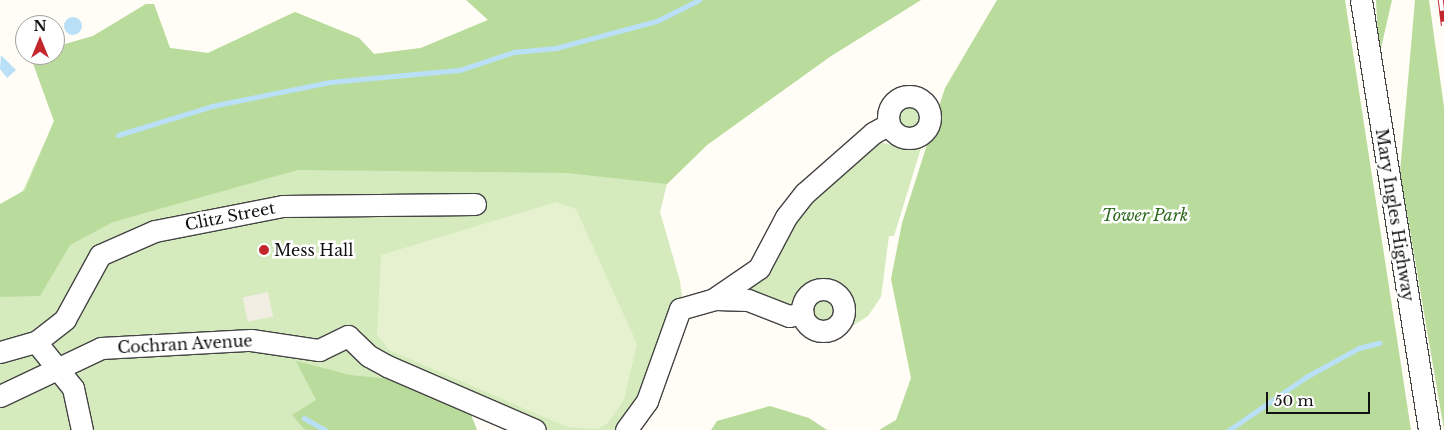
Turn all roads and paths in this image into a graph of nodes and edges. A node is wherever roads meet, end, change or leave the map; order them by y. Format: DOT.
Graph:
graph roads {
  1 [pos="1361,0"];
  2 [pos="889,124"];
  3 [pos="475,204"];
  4 [pos="714,299"];
  5 [pos="803,312"];
  6 [pos="36,342"];
  7 [pos="0,352"];
  8 [pos="58,371"];
  9 [pos="0,396"];
  10 [pos="82,430"];
  11 [pos="535,430"];
  12 [pos="626,430"];
  13 [pos="1429,430"];
  1 -- 13 [label="street, Mary Ingles Highway"];
  2 -- 4 [label="street"];
  3 -- 6 [label="street, Clitz Street"];
  4 -- 5 [label="street"];
  4 -- 12 [label="street"];
  6 -- 7 [label="street"];
  6 -- 8 [label="street"];
  8 -- 9 [label="street"];
  8 -- 10 [label="street"];
  8 -- 11 [label="street, Cochran Avenue"];
}
